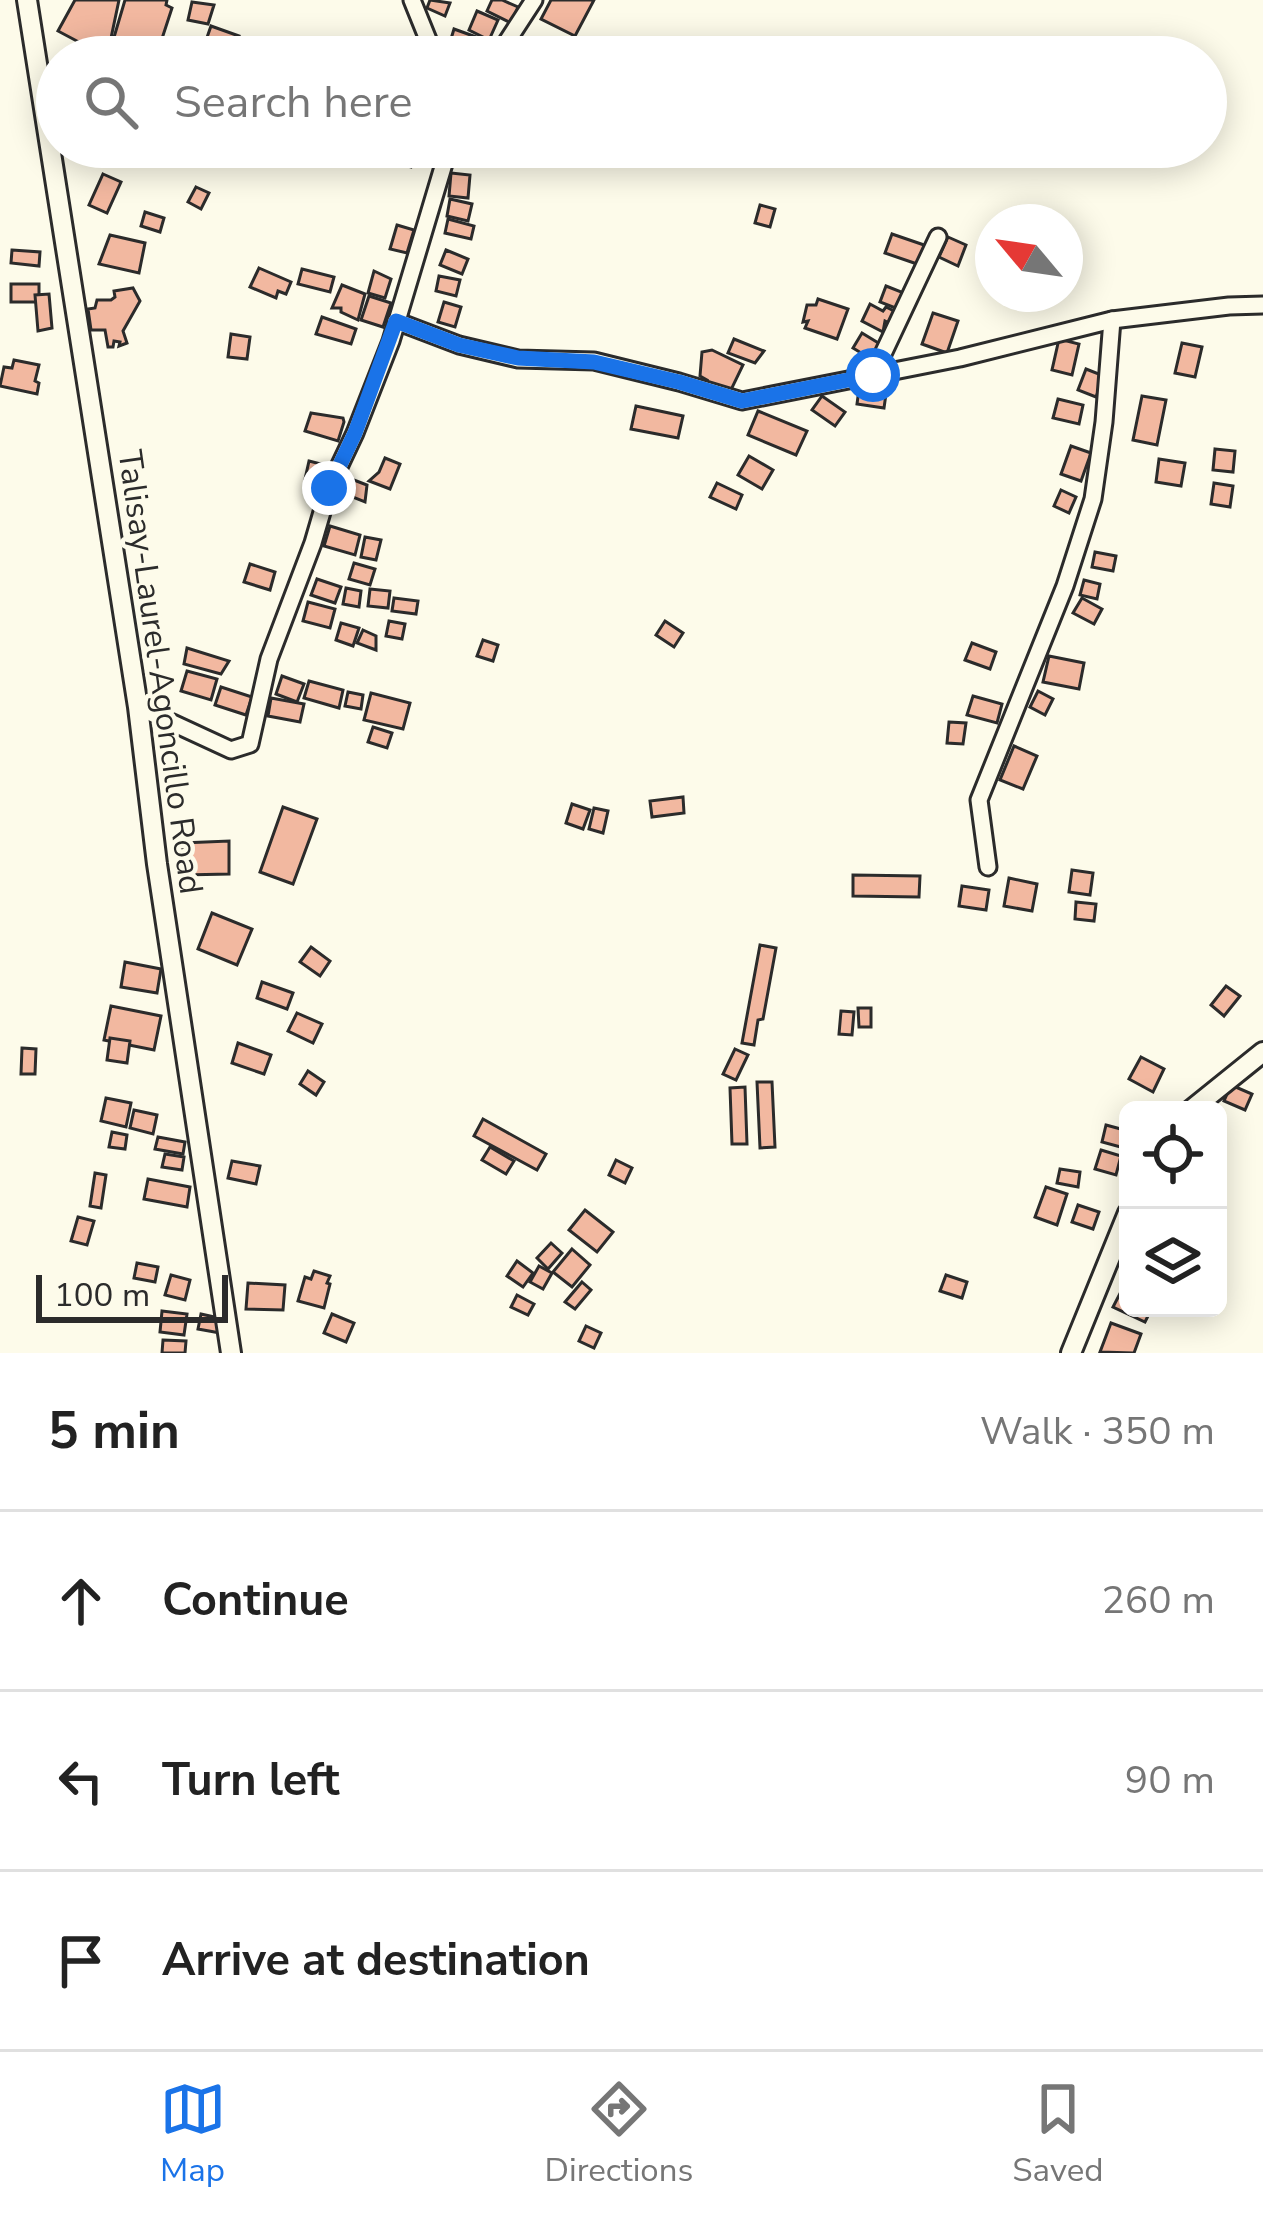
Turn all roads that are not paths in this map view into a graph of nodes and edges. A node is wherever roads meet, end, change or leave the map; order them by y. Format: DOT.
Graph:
graph roads {
  1 [pos="27,0"];
  2 [pos="412,0"];
  3 [pos="533,0"];
  4 [pos="427,36"];
  5 [pos="510,36"];
  6 [pos="36,57"];
  7 [pos="53,168"];
  8 [pos="443,168"];
  9 [pos="938,237"];
  10 [pos="1263,305"];
  11 [pos="1112,320"];
  12 [pos="396,321"];
  13 [pos="873,375"];
  14 [pos="138,707"];
  15 [pos="988,867"];
  16 [pos="1263,1052"];
  17 [pos="1202,1101"];
  18 [pos="1119,1236"];
  19 [pos="231,1353"];
  20 [pos="1072,1353"];
  1 -- 6 [label="main road, Talisay-Laurel-Agoncillo Road"];
  2 -- 4 [label="street"];
  3 -- 5 [label="street"];
  7 -- 14 [label="main road, Talisay-Laurel-Agoncillo Road"];
  8 -- 12 [label="street"];
  9 -- 13 [label="street"];
  10 -- 11 [label="street"];
  11 -- 13 [label="street"];
  11 -- 15 [label="street"];
  12 -- 13 [label="street"];
  12 -- 14 [label="street"];
  14 -- 19 [label="main road, Talisay-Laurel-Agoncillo Road"];
  16 -- 17 [label="main road"];
  18 -- 20 [label="main road"];
}
